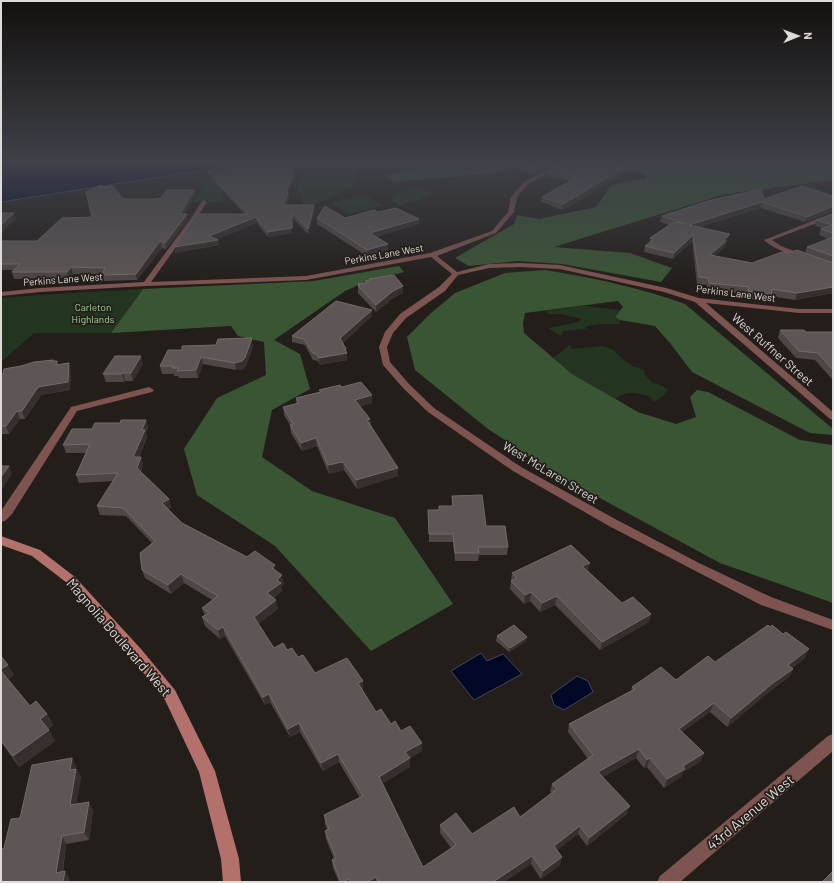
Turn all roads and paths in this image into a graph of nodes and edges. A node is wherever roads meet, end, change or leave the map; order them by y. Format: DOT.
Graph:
graph roads {
  1 [pos="203,203"];
  2 [pos="513,203"];
  3 [pos="833,215"];
  4 [pos="432,255"];
  5 [pos="811,259"];
  6 [pos="456,274"];
  7 [pos="146,284"];
  8 [pos="1,294"];
  9 [pos="698,300"];
  10 [pos="833,311"];
  11 [pos="149,390"];
  12 [pos="833,417"];
  13 [pos="1,518"];
  14 [pos="1,540"];
  15 [pos="833,625"];
  16 [pos="833,741"];
  17 [pos="232,882"];
  18 [pos="666,882"];
  1 -- 7 [label="street"];
  2 -- 4 [label="street"];
  3 -- 5 [label="street"];
  4 -- 6 [label="street, Perkins Lane West"];
  4 -- 7 [label="street, Perkins Lane West"];
  6 -- 9 [label="street, Perkins Lane West"];
  6 -- 15 [label="street, West McLaren Street"];
  7 -- 8 [label="street, Perkins Lane West"];
  9 -- 10 [label="street, Perkins Lane West"];
  9 -- 12 [label="street, West Ruffner Street"];
  11 -- 13 [label="street"];
  14 -- 17 [label="street, Magnolia Boulevard West"];
  16 -- 18 [label="street, 43rd Avenue West"];
}
